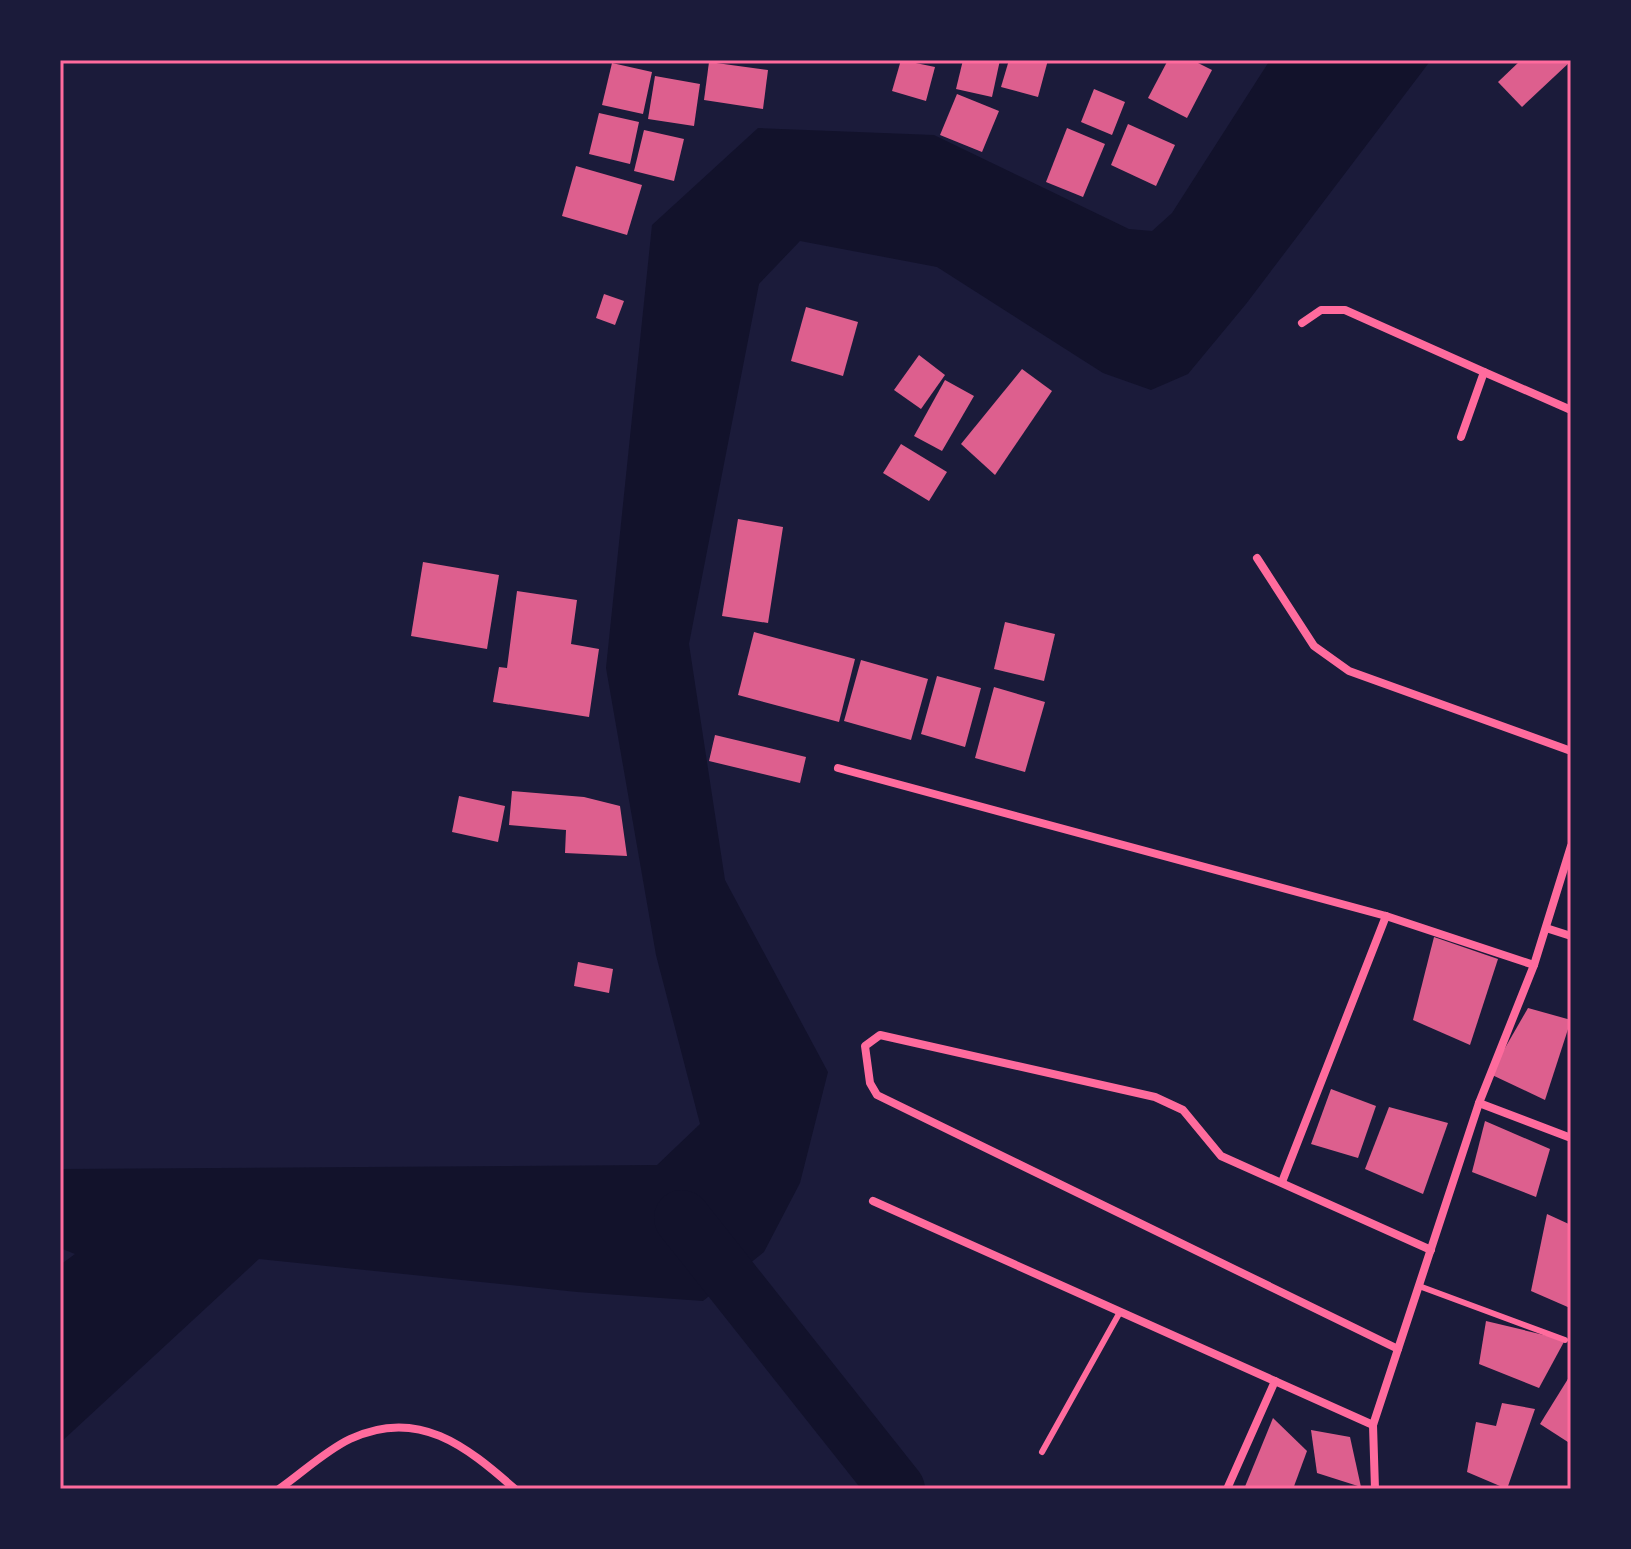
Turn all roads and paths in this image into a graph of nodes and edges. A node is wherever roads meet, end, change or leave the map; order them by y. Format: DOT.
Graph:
graph roads {
  1 [pos="1302,323"];
  2 [pos="1484,372"];
  3 [pos="1571,410"];
  4 [pos="1461,437"];
  5 [pos="1257,558"];
  6 [pos="1571,751"];
  7 [pos="838,768"];
  8 [pos="1571,846"];
  9 [pos="1386,916"];
  10 [pos="1546,928"];
  11 [pos="1571,936"];
  12 [pos="1534,965"];
  13 [pos="1479,1103"];
  14 [pos="1571,1138"];
  15 [pos="1282,1182"];
  16 [pos="873,1201"];
  17 [pos="1431,1250"];
  18 [pos="1419,1286"];
  19 [pos="1120,1312"];
  20 [pos="1565,1340"];
  21 [pos="1398,1349"];
  22 [pos="1275,1381"];
  23 [pos="1373,1425"];
  24 [pos="1042,1452"];
  25 [pos="279,1489"];
  26 [pos="515,1489"];
  27 [pos="1227,1489"];
  28 [pos="1375,1489"];
  1 -- 2 [label="street"];
  2 -- 3 [label="street"];
  2 -- 4 [label="street"];
  5 -- 6 [label="street"];
  7 -- 9 [label="street"];
  8 -- 10 [label="street"];
  9 -- 12 [label="street"];
  9 -- 15 [label="street"];
  10 -- 11 [label="street"];
  10 -- 12 [label="street"];
  12 -- 13 [label="street"];
  13 -- 14 [label="street"];
  13 -- 17 [label="street"];
  15 -- 17 [label="street"];
  15 -- 21 [label="street"];
  16 -- 19 [label="street"];
  17 -- 18 [label="street"];
  18 -- 20 [label="lane"];
  18 -- 21 [label="street"];
  19 -- 22 [label="street"];
  19 -- 24 [label="lane"];
  21 -- 23 [label="street"];
  22 -- 23 [label="street"];
  22 -- 27 [label="street"];
  23 -- 28 [label="street"];
  25 -- 26 [label="street"];
}
